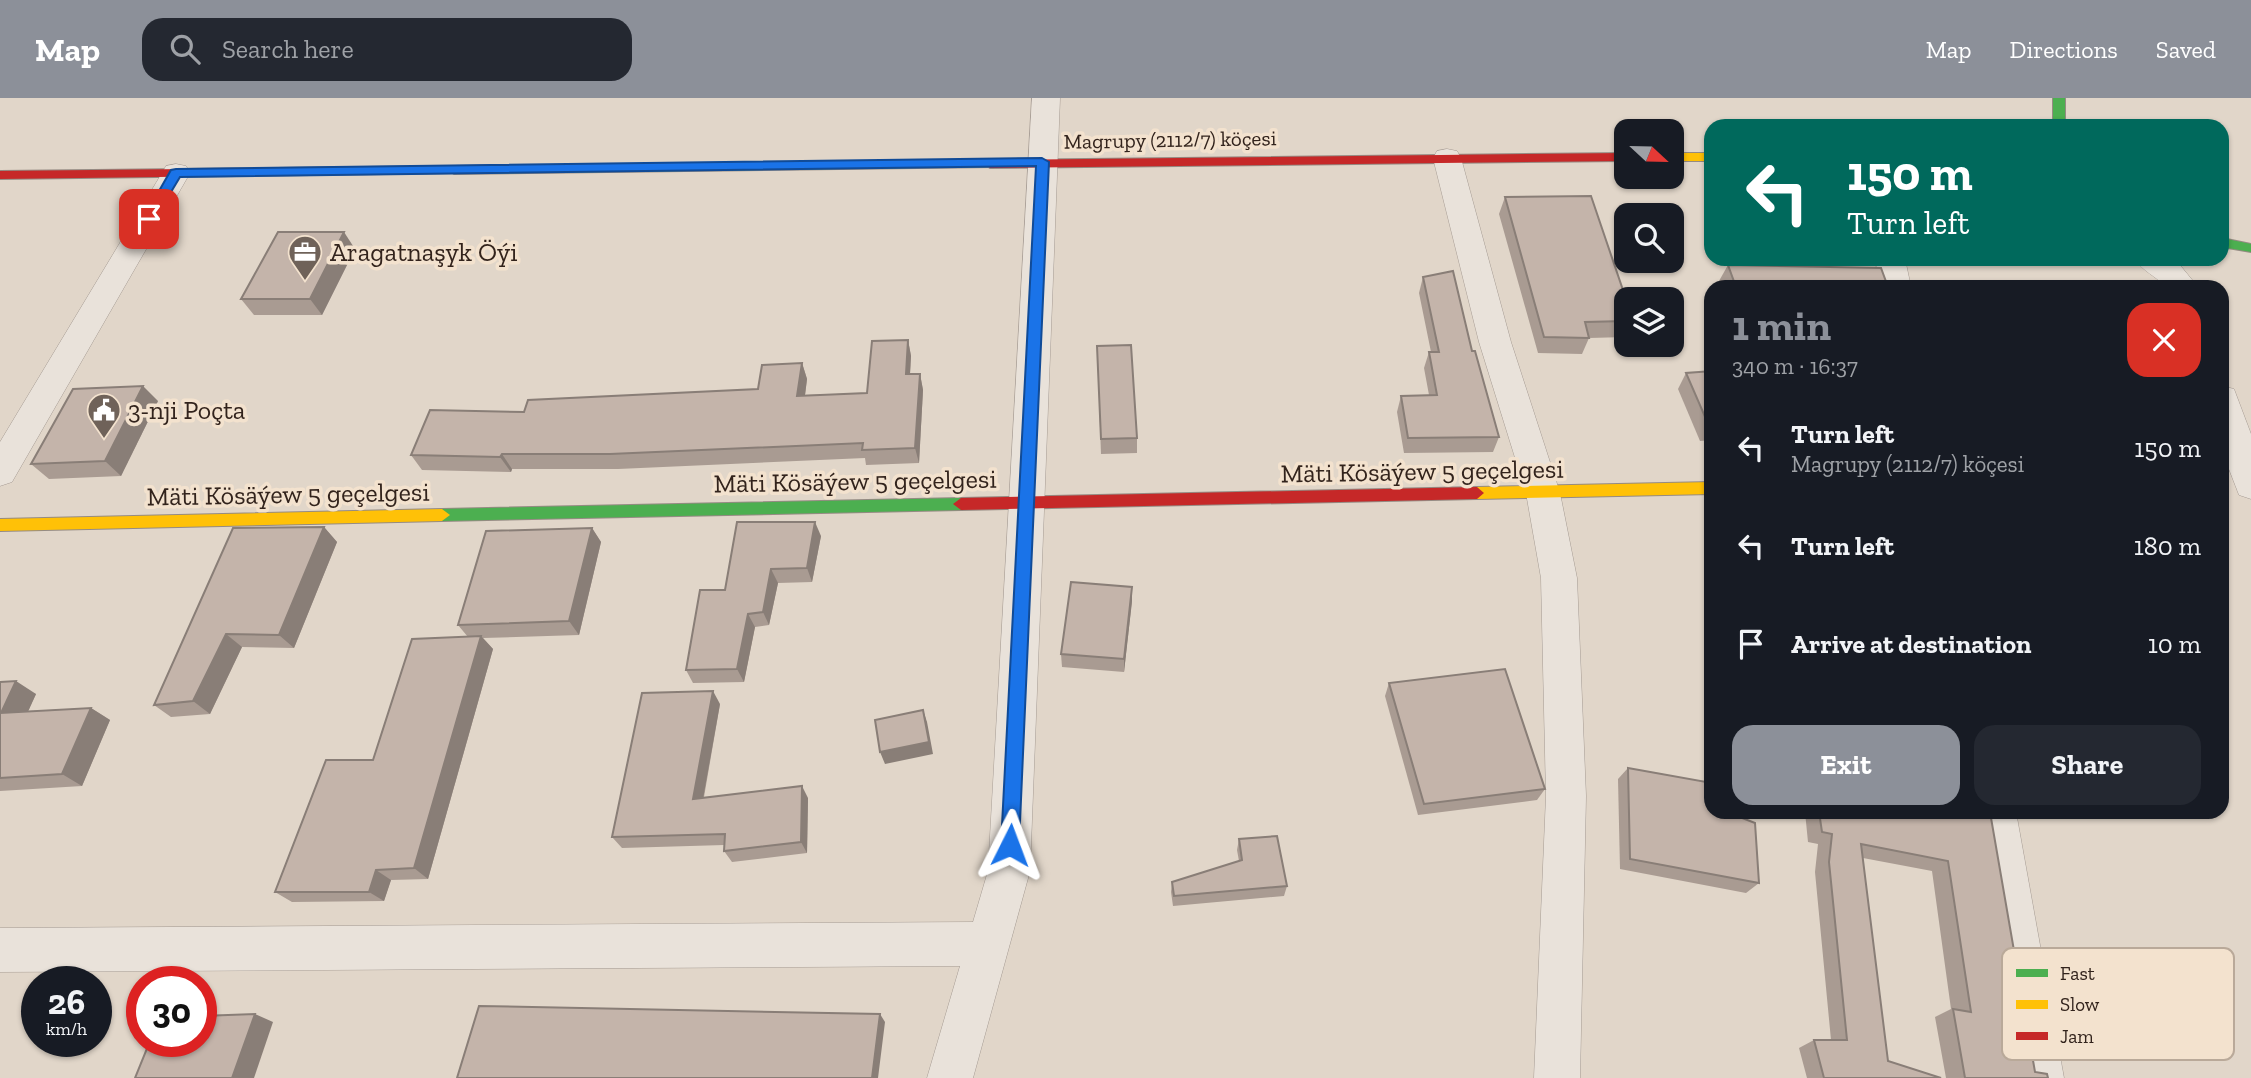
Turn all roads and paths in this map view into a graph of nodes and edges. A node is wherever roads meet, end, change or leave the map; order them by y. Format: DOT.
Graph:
graph roads {
  1 [pos="1046,98"];
  2 [pos="2059,98"];
  3 [pos="2059,119"];
  4 [pos="1614,157"];
  5 [pos="1684,157"];
  6 [pos="1704,157"];
  7 [pos="1447,158"];
  8 [pos="1042,162"];
  9 [pos="176,173"];
  10 [pos="0,175"];
  11 [pos="2229,243"];
  12 [pos="2251,248"];
  13 [pos="2163,266"];
  14 [pos="2177,280"];
  15 [pos="2229,419"];
  16 [pos="0,472"];
  17 [pos="2251,485"];
  18 [pos="1704,488"];
  19 [pos="1543,493"];
  20 [pos="1028,502"];
  21 [pos="0,525"];
  22 [pos="1996,819"];
  23 [pos="988,944"];
  24 [pos="2019,948"];
  25 [pos="0,950"];
  26 [pos="2038,1060"];
  27 [pos="950,1078"];
  28 [pos="1557,1078"];
  29 [pos="2041,1078"];
  1 -- 8 [label="street"];
  2 -- 3 [label="street"];
  4 -- 7 [label="street, Magrupy (2112/7) köçesi"];
  5 -- 6 [label="street"];
  7 -- 8 [label="street, Magrupy (2112/7) köçesi"];
  7 -- 19 [label="street"];
  8 -- 9 [label="street, Magrupy (2112/7) köçesi"];
  8 -- 20 [label="street"];
  9 -- 10 [label="street, Magrupy (2112/7) köçesi"];
  9 -- 16 [label="street"];
  11 -- 12 [label="street"];
  13 -- 14 [label="street"];
  15 -- 17 [label="street"];
  18 -- 19 [label="street, Mäti Kösäýew 5 geçelgesi"];
  19 -- 20 [label="street, Mäti Kösäýew 5 geçelgesi"];
  19 -- 28 [label="street"];
  20 -- 21 [label="street, Mäti Kösäýew 5 geçelgesi"];
  20 -- 23 [label="street"];
  22 -- 24 [label="street"];
  23 -- 25 [label="street"];
  23 -- 27 [label="street"];
  26 -- 29 [label="street"];
}
